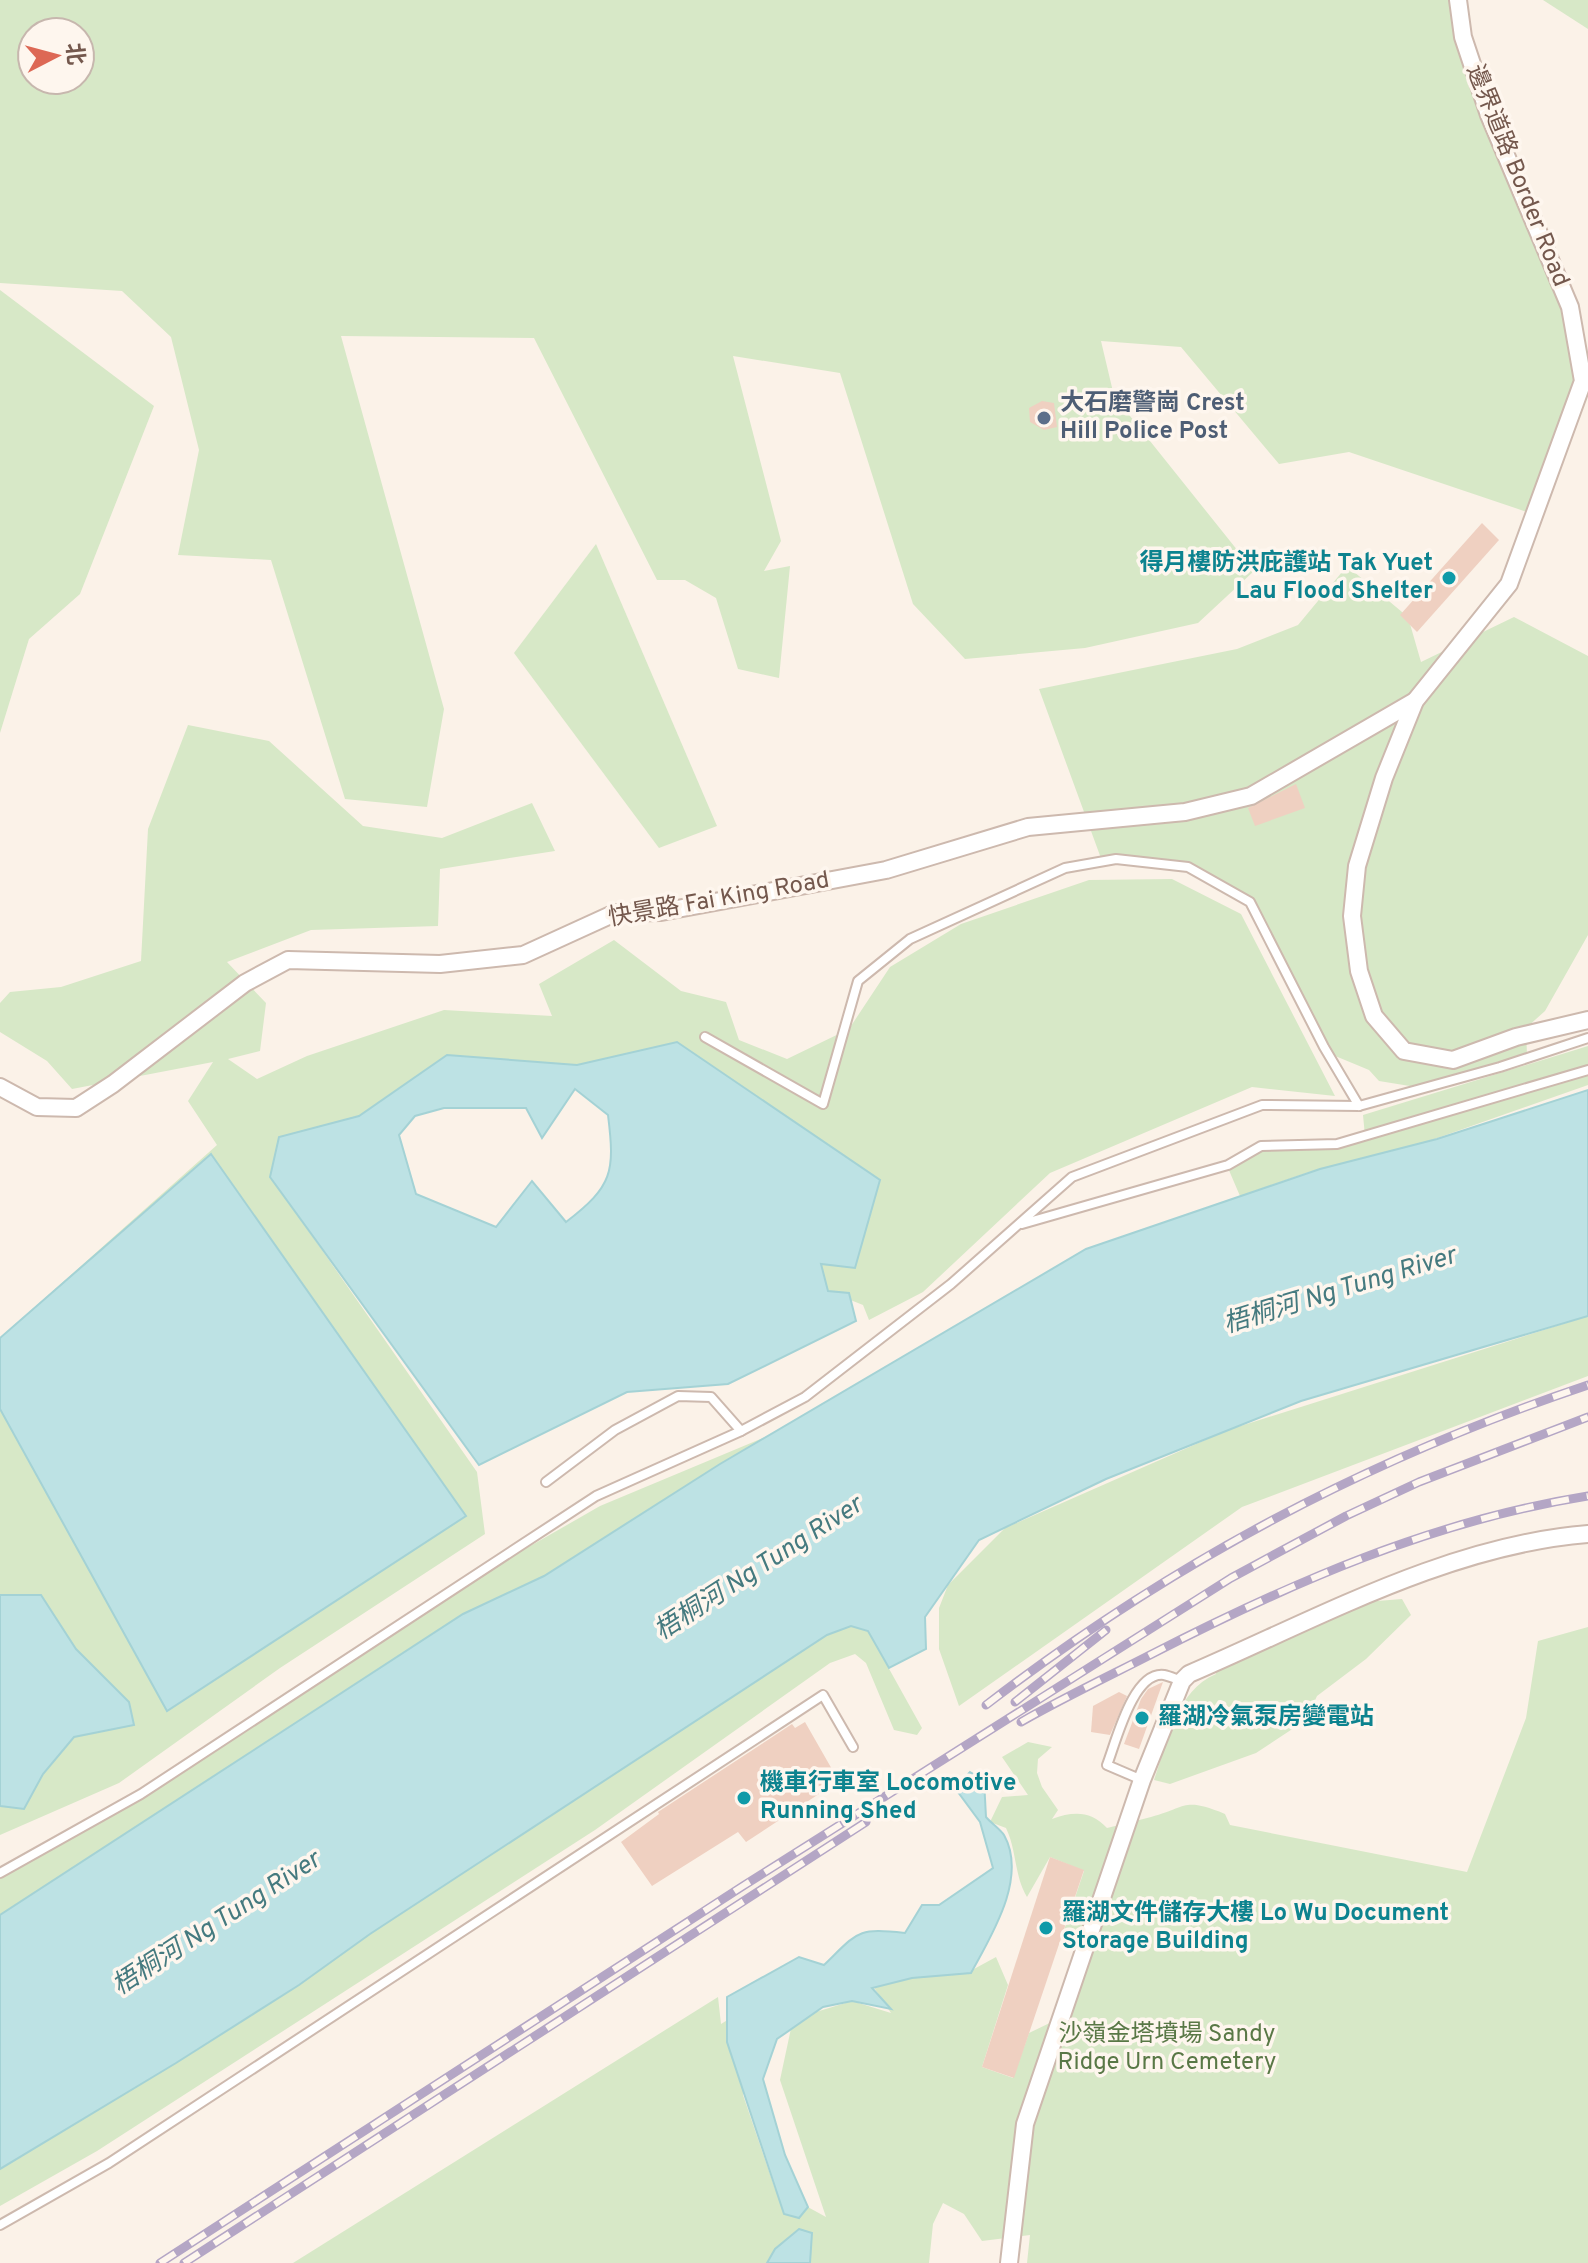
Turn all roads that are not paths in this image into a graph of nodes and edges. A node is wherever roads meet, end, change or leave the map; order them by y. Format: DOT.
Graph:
graph roads {
  1 [pos="1458,0"];
  2 [pos="1415,701"];
  3 [pos="1588,1020"];
  4 [pos="705,1037"];
  5 [pos="1588,1038"];
  6 [pos="1588,1070"];
  7 [pos="0,1087"];
  8 [pos="1359,1106"];
  9 [pos="1017,1225"];
  10 [pos="741,1431"];
  11 [pos="546,1482"];
  12 [pos="1588,1534"];
  13 [pos="1182,1681"];
  14 [pos="853,1747"];
  15 [pos="1142,1780"];
  16 [pos="0,1873"];
  17 [pos="0,2225"];
  18 [pos="1009,2263"];
  1 -- 2 [label="street, 邊界道路 Border Road"];
  2 -- 3 [label="street, 邊界道路 Border Road"];
  2 -- 7 [label="street, 快景路 Fai King Road"];
  4 -- 8 [label="lane"];
  5 -- 8 [label="lane"];
  6 -- 9 [label="lane"];
  8 -- 9 [label="lane"];
  9 -- 10 [label="lane"];
  10 -- 11 [label="lane"];
  10 -- 16 [label="lane"];
  12 -- 13 [label="street"];
  13 -- 15 [label="street"];
  13 -- 15 [label="lane"];
  14 -- 17 [label="lane"];
  15 -- 18 [label="street"];
}
